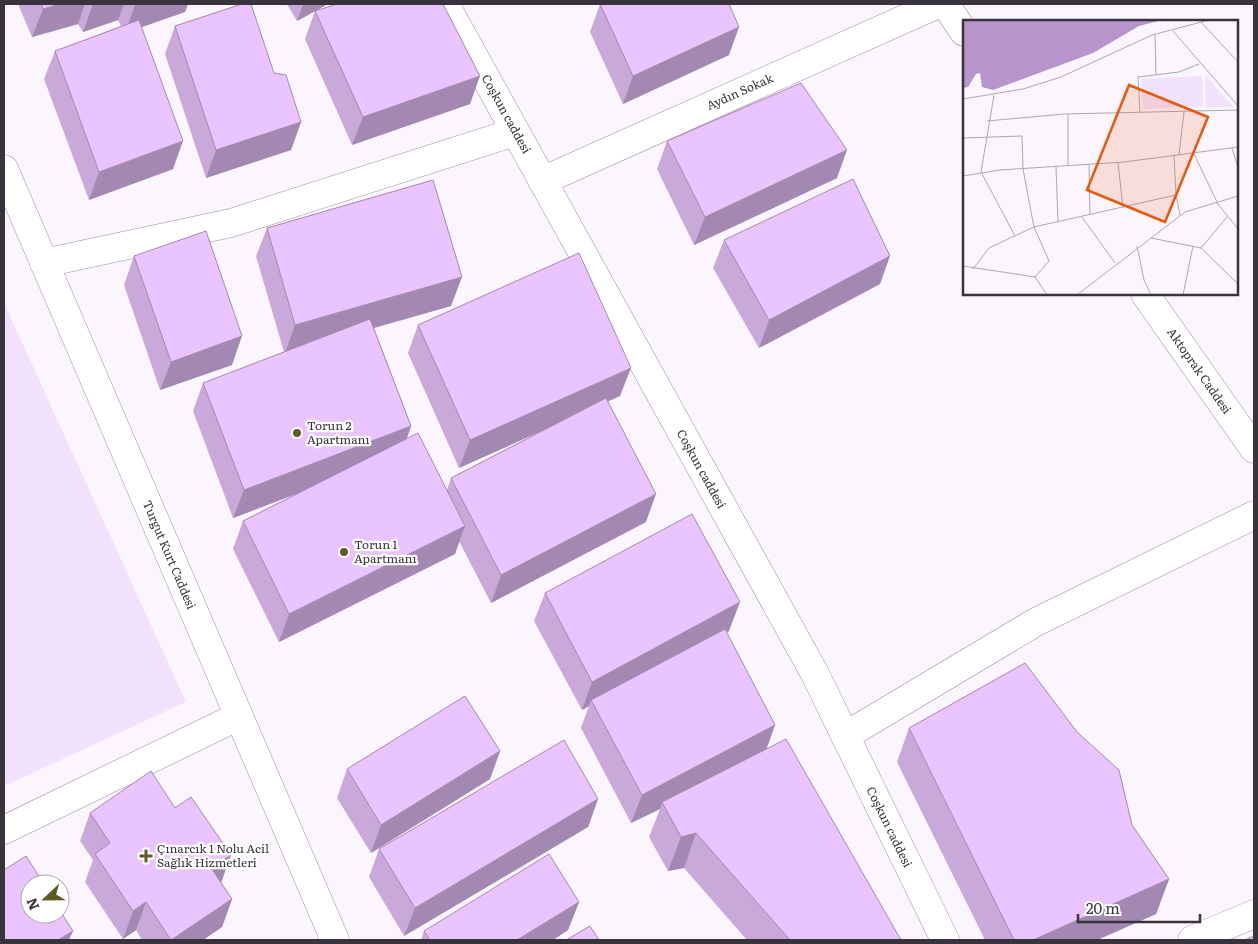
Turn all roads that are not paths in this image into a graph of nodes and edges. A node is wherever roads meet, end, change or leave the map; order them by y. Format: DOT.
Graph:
graph roads {
  1 [pos="445,4"];
  2 [pos="938,4"];
  3 [pos="945,4"];
  4 [pos="963,31"];
  5 [pos="515,132"];
  6 [pos="4,169"];
  7 [pos="542,181"];
  8 [pos="44,263"];
  9 [pos="1146,295"];
  10 [pos="1254,449"];
  11 [pos="1254,515"];
  12 [pos="239,716"];
  13 [pos="845,736"];
  14 [pos="4,830"];
  15 [pos="1254,914"];
  16 [pos="335,940"];
  17 [pos="944,940"];
  18 [pos="1192,940"];
  1 -- 5 [label="street, Coşkun caddesi"];
  2 -- 7 [label="street, Aydın Sokak"];
  3 -- 4 [label="street"];
  5 -- 7 [label="street, Coşkun caddesi"];
  5 -- 8 [label="street"];
  6 -- 8 [label="street, Turgut Kurt Caddesi"];
  7 -- 13 [label="street, Coşkun caddesi"];
  8 -- 12 [label="street, Turgut Kurt Caddesi"];
  9 -- 10 [label="street, Aktoprak Caddesi"];
  11 -- 13 [label="street"];
  12 -- 14 [label="street"];
  12 -- 16 [label="street, Turgut Kurt Caddesi"];
  13 -- 17 [label="street, Coşkun caddesi"];
  15 -- 18 [label="street"];
}
